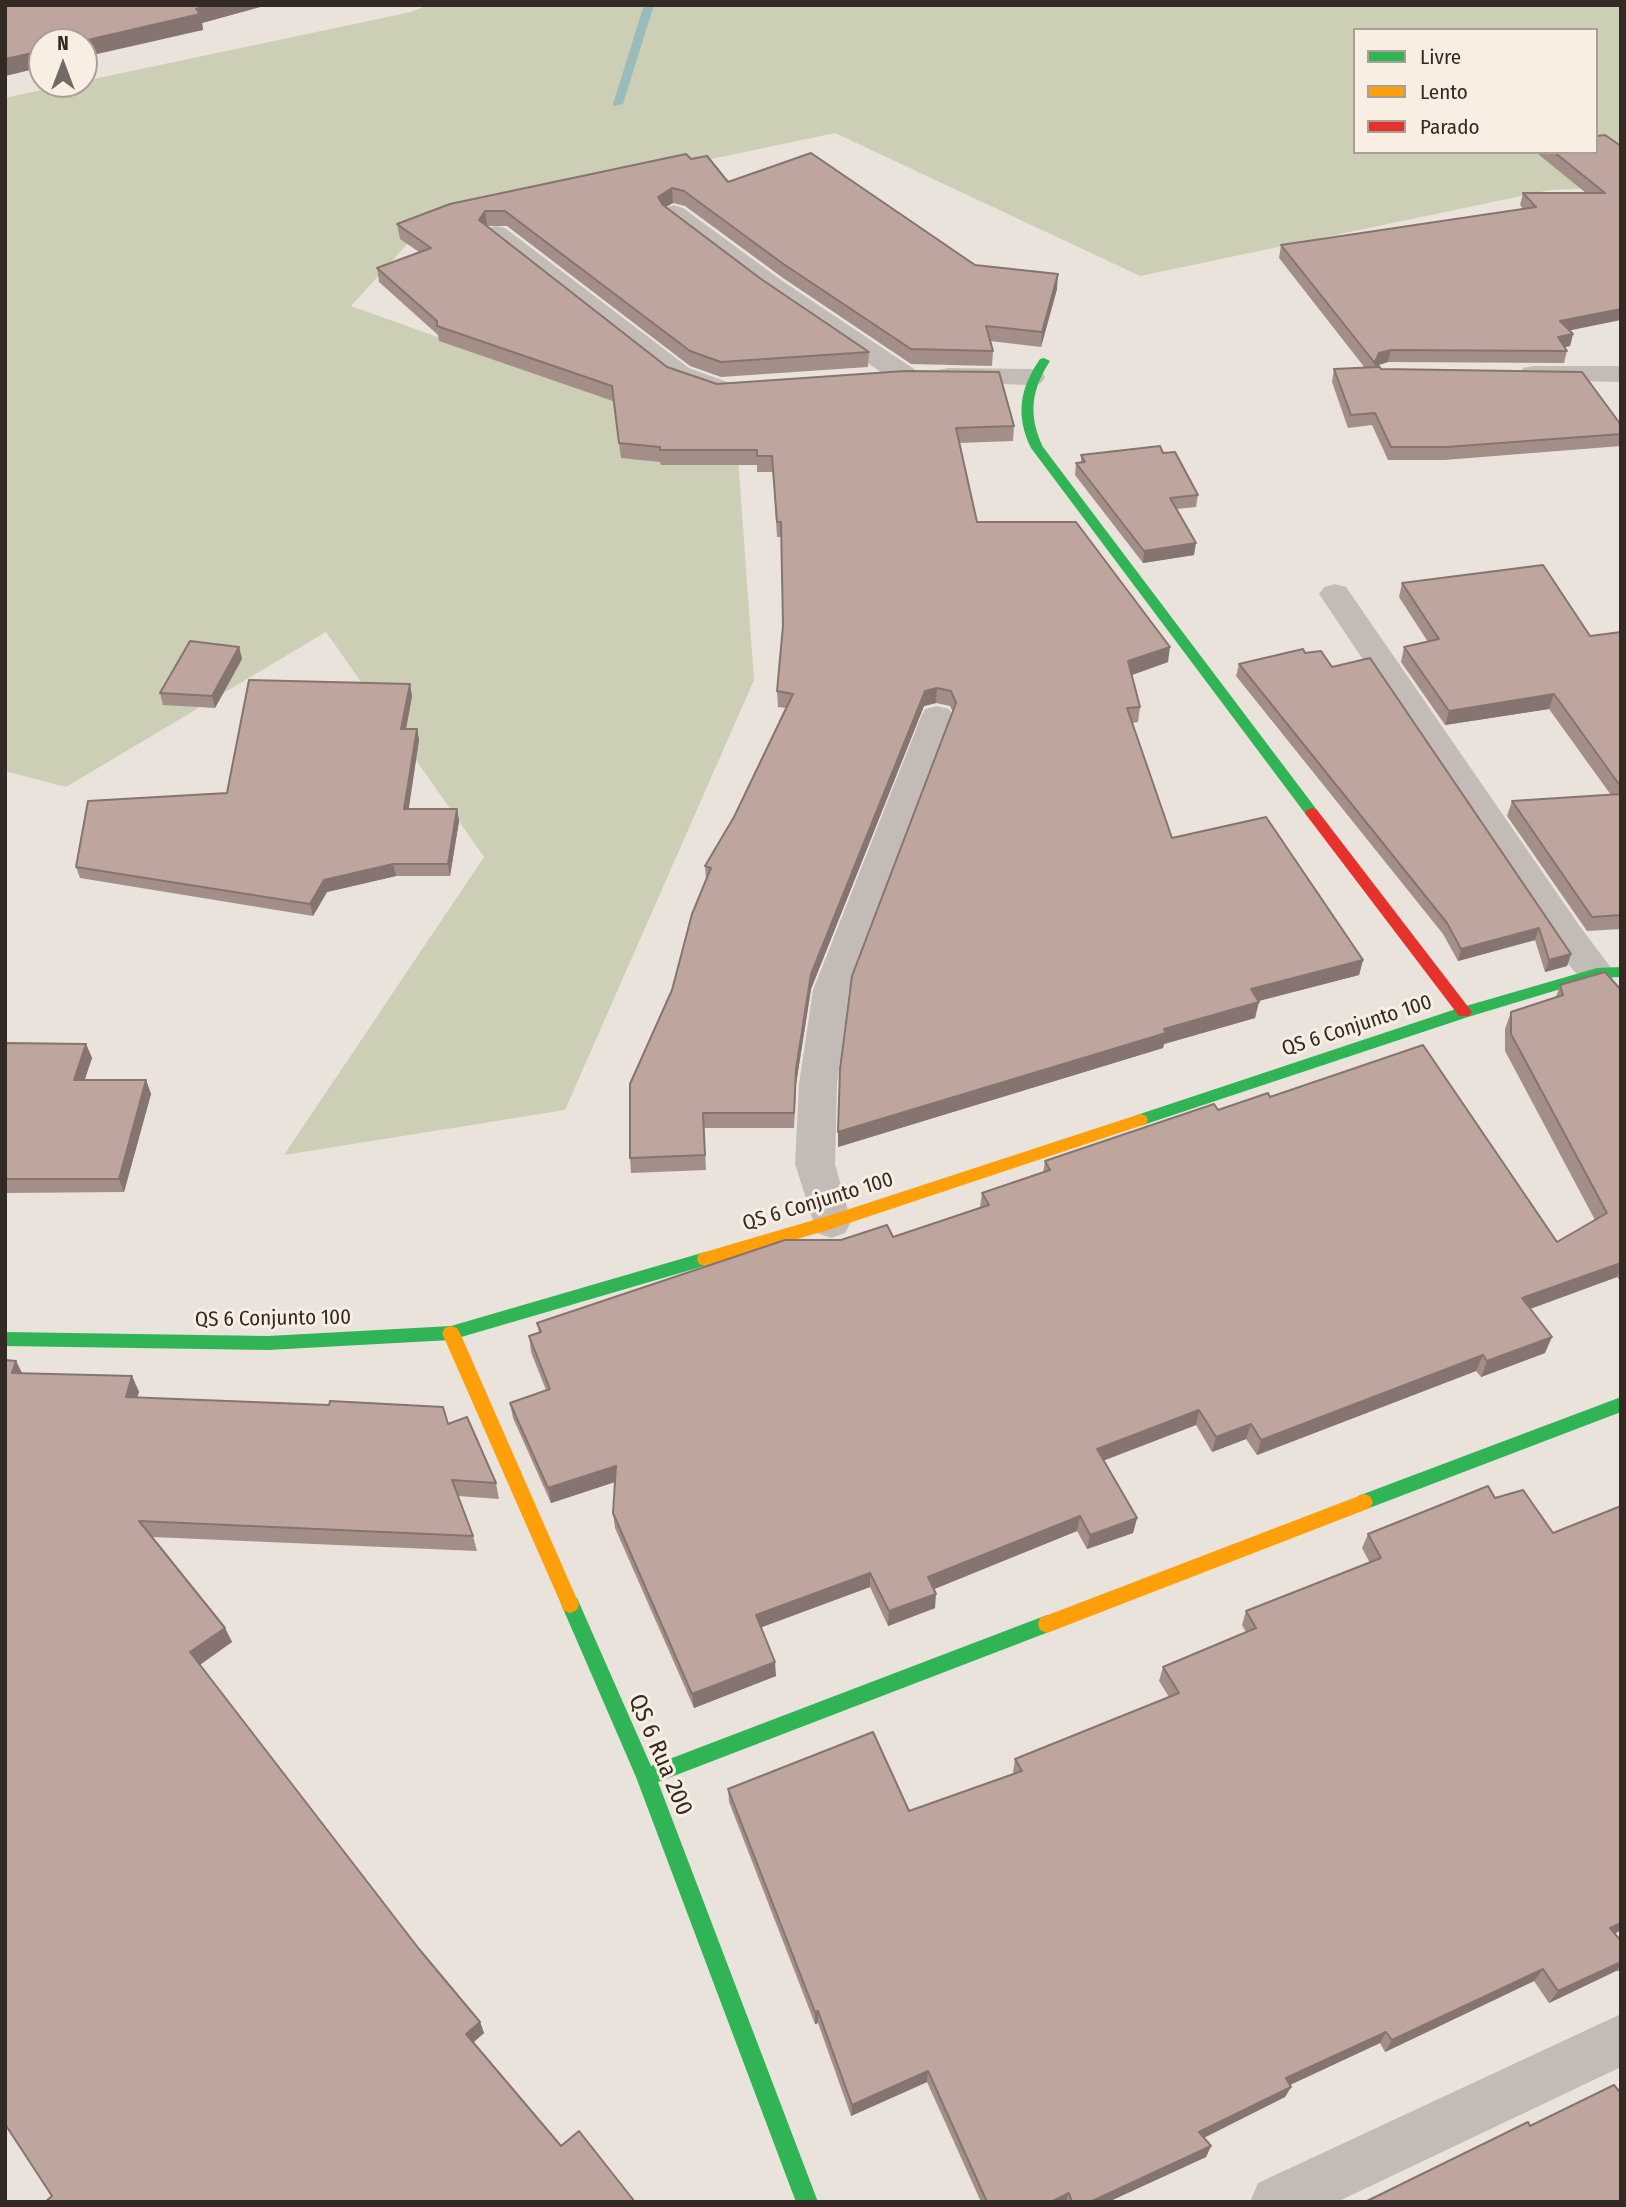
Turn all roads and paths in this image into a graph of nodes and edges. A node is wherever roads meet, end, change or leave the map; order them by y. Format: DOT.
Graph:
graph roads {
  1 [pos="674,213"];
  2 [pos="496,234"];
  3 [pos="1038,369"];
  4 [pos="1511,374"];
  5 [pos="1621,374"];
  6 [pos="904,375"];
  7 [pos="863,379"];
  8 [pos="742,389"];
  9 [pos="1335,594"];
  10 [pos="936,717"];
  11 [pos="1609,972"];
  12 [pos="1464,1013"];
  13 [pos="831,1222"];
  14 [pos="451,1333"];
  15 [pos="5,1339"];
  16 [pos="1621,1404"];
  17 [pos="646,1777"];
  18 [pos="1621,2040"];
  19 [pos="807,2202"];
  20 [pos="1277,2202"];
  1 -- 6 [label="street"];
  2 -- 8 [label="street"];
  3 -- 6 [label="street"];
  3 -- 12 [label="street"];
  4 -- 5 [label="street"];
  6 -- 7 [label="street"];
  9 -- 11 [label="street"];
  10 -- 13 [label="street"];
  11 -- 12 [label="street, QS 6 Conjunto 100"];
  12 -- 13 [label="street, QS 6 Conjunto 100"];
  13 -- 14 [label="street, QS 6 Conjunto 100"];
  14 -- 15 [label="street, QS 6 Conjunto 100"];
  14 -- 17 [label="street, QS 6 Rua 200"];
  16 -- 17 [label="street"];
  17 -- 19 [label="street, QS 6 Rua 200"];
  18 -- 20 [label="street"];
}
